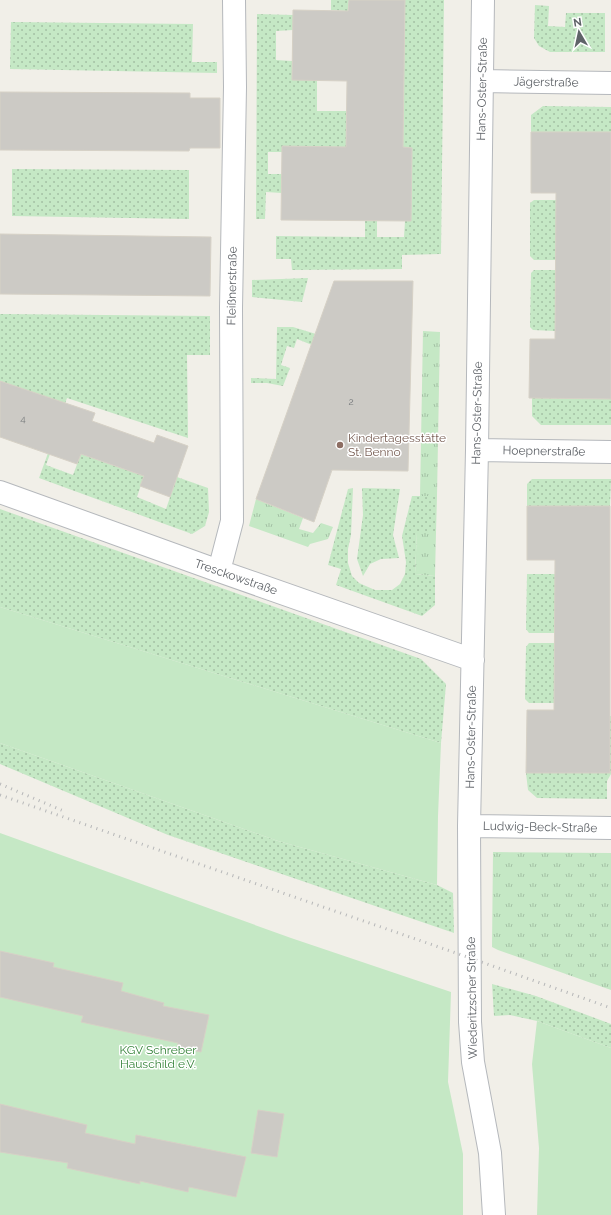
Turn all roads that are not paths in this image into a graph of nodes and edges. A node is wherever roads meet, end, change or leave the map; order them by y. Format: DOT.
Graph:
graph roads {
  1 [pos="234,0"];
  2 [pos="483,0"];
  3 [pos="482,81"];
  4 [pos="611,83"];
  5 [pos="477,450"];
  6 [pos="611,452"];
  7 [pos="0,492"];
  8 [pos="219,571"];
  9 [pos="473,660"];
  10 [pos="469,826"];
  11 [pos="611,828"];
  12 [pos="494,1215"];
  1 -- 8 [label="street, Fleißnerstraße"];
  2 -- 3 [label="street, Hans-Oster-Straße"];
  3 -- 4 [label="street, Jägerstraße"];
  3 -- 5 [label="street, Hans-Oster-Straße"];
  5 -- 6 [label="street, Hoepnerstraße"];
  5 -- 9 [label="street, Hans-Oster-Straße"];
  7 -- 8 [label="street, Tresckowstraße"];
  8 -- 9 [label="street, Tresckowstraße"];
  9 -- 10 [label="street, Hans-Oster-Straße"];
  10 -- 11 [label="street, Ludwig-Beck-Straße"];
  10 -- 12 [label="street, Wiederitzscher Straße"];
}
